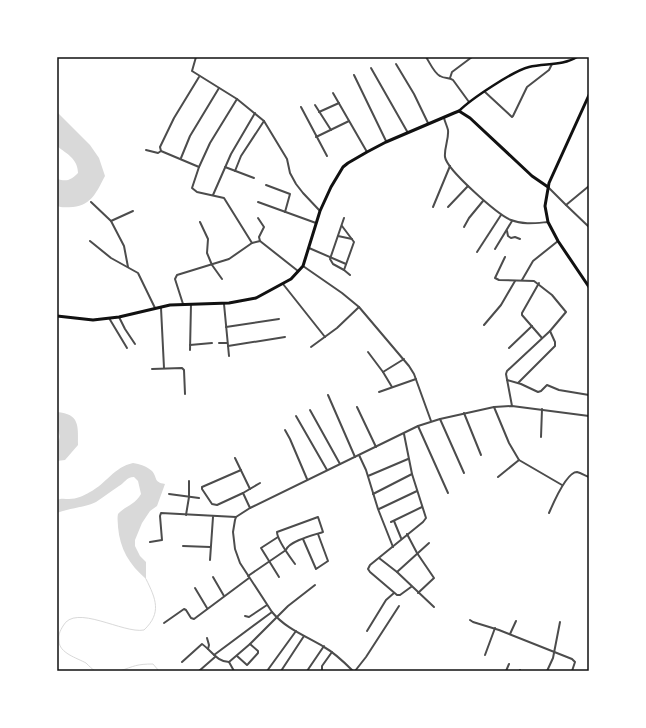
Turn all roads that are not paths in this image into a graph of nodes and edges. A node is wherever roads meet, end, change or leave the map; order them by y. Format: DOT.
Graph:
graph roads {
  1 [pos="196,57"];
  2 [pos="426,57"];
  3 [pos="472,57"];
  4 [pos="577,57"];
  5 [pos="396,64"];
  6 [pos="552,64"];
  7 [pos="371,68"];
  8 [pos="354,75"];
  9 [pos="199,77"];
  10 [pos="450,78"];
  11 [pos="219,88"];
  12 [pos="485,92"];
  13 [pos="333,93"];
  14 [pos="589,95"];
  15 [pos="237,99"];
  16 [pos="469,102"];
  17 [pos="339,103"];
  18 [pos="315,105"];
  19 [pos="301,107"];
  20 [pos="459,111"];
  21 [pos="320,112"];
  22 [pos="255,113"];
  23 [pos="444,117"];
  24 [pos="348,120"];
  25 [pos="264,121"];
  26 [pos="428,123"];
  27 [pos="331,130"];
  28 [pos="408,133"];
  29 [pos="316,137"];
  30 [pos="386,142"];
  31 [pos="146,150"];
  32 [pos="161,151"];
  33 [pos="367,152"];
  34 [pos="327,156"];
  35 [pos="181,158"];
  36 [pos="450,166"];
  37 [pos="199,167"];
  38 [pos="225,167"];
  39 [pos="235,171"];
  40 [pos="254,178"];
  41 [pos="266,185"];
  42 [pos="468,186"];
  43 [pos="589,186"];
  44 [pos="548,187"];
  45 [pos="213,195"];
  46 [pos="483,201"];
  47 [pos="91,202"];
  48 [pos="258,202"];
  49 [pos="566,205"];
  50 [pos="433,207"];
  51 [pos="448,207"];
  52 [pos="133,211"];
  53 [pos="320,211"];
  54 [pos="285,212"];
  55 [pos="501,215"];
  56 [pos="258,218"];
  57 [pos="344,218"];
  58 [pos="111,221"];
  59 [pos="512,221"];
  60 [pos="200,222"];
  61 [pos="548,222"];
  62 [pos="316,223"];
  63 [pos="342,226"];
  64 [pos="464,227"];
  65 [pos="589,227"];
  66 [pos="506,231"];
  67 [pos="338,236"];
  68 [pos="353,239"];
  69 [pos="520,239"];
  70 [pos="260,240"];
  71 [pos="90,241"];
  72 [pos="558,241"];
  73 [pos="252,243"];
  74 [pos="309,248"];
  75 [pos="495,249"];
  76 [pos="477,252"];
  77 [pos="330,257"];
  78 [pos="505,258"];
  79 [pos="212,264"];
  80 [pos="346,264"];
  81 [pos="303,266"];
  82 [pos="128,267"];
  83 [pos="344,270"];
  84 [pos="298,272"];
  85 [pos="350,275"];
  86 [pos="222,279"];
  87 [pos="515,280"];
  88 [pos="522,280"];
  89 [pos="539,283"];
  90 [pos="282,284"];
  91 [pos="589,287"];
  92 [pos="183,304"];
  93 [pos="191,304"];
  94 [pos="224,304"];
  95 [pos="161,307"];
  96 [pos="359,307"];
  97 [pos="155,308"];
  98 [pos="57,316"];
  99 [pos="119,317"];
  100 [pos="109,318"];
  101 [pos="279,319"];
  102 [pos="484,325"];
  103 [pos="532,326"];
  104 [pos="226,328"];
  105 [pos="550,331"];
  106 [pos="285,337"];
  107 [pos="325,337"];
  108 [pos="542,338"];
  109 [pos="212,343"];
  110 [pos="219,343"];
  111 [pos="227,343"];
  112 [pos="135,344"];
  113 [pos="190,345"];
  114 [pos="228,346"];
  115 [pos="311,347"];
  116 [pos="127,348"];
  117 [pos="509,348"];
  118 [pos="190,350"];
  119 [pos="368,352"];
  120 [pos="229,356"];
  121 [pos="404,359"];
  122 [pos="164,368"];
  123 [pos="152,369"];
  124 [pos="383,372"];
  125 [pos="416,379"];
  126 [pos="507,380"];
  127 [pos="518,383"];
  128 [pos="392,387"];
  129 [pos="379,392"];
  130 [pos="185,394"];
  131 [pos="328,395"];
  132 [pos="589,395"];
  133 [pos="512,406"];
  134 [pos="357,407"];
  135 [pos="494,408"];
  136 [pos="542,409"];
  137 [pos="310,410"];
  138 [pos="464,413"];
  139 [pos="296,416"];
  140 [pos="589,416"];
  141 [pos="440,418"];
  142 [pos="431,421"];
  143 [pos="418,426"];
  144 [pos="285,430"];
  145 [pos="404,434"];
  146 [pos="541,437"];
  147 [pos="376,447"];
  148 [pos="360,455"];
  149 [pos="481,455"];
  150 [pos="355,457"];
  151 [pos="235,458"];
  152 [pos="408,459"];
  153 [pos="519,460"];
  154 [pos="340,464"];
  155 [pos="241,470"];
  156 [pos="327,470"];
  157 [pos="464,473"];
  158 [pos="412,474"];
  159 [pos="368,476"];
  160 [pos="498,477"];
  161 [pos="589,478"];
  162 [pos="307,480"];
  163 [pos="189,481"];
  164 [pos="260,483"];
  165 [pos="562,486"];
  166 [pos="250,489"];
  167 [pos="417,491"];
  168 [pos="243,493"];
  169 [pos="448,493"];
  170 [pos="168,494"];
  171 [pos="373,494"];
  172 [pos="189,497"];
  173 [pos="199,498"];
  174 [pos="422,507"];
  175 [pos="250,508"];
  176 [pos="378,509"];
  177 [pos="549,513"];
  178 [pos="186,515"];
  179 [pos="213,517"];
  180 [pos="236,517"];
  181 [pos="394,521"];
  182 [pos="391,522"];
  183 [pos="318,534"];
  184 [pos="407,534"];
  185 [pos="278,537"];
  186 [pos="303,539"];
  187 [pos="401,539"];
  188 [pos="150,542"];
  189 [pos="429,543"];
  190 [pos="183,546"];
  191 [pos="210,547"];
  192 [pos="393,547"];
  193 [pos="286,550"];
  194 [pos="417,553"];
  195 [pos="379,558"];
  196 [pos="210,560"];
  197 [pos="269,562"];
  198 [pos="295,564"];
  199 [pos="396,572"];
  200 [pos="213,577"];
  201 [pos="248,577"];
  202 [pos="278,577"];
  203 [pos="315,585"];
  204 [pos="411,587"];
  205 [pos="195,588"];
  206 [pos="418,592"];
  207 [pos="394,593"];
  208 [pos="224,596"];
  209 [pos="267,605"];
  210 [pos="399,606"];
  211 [pos="434,607"];
  212 [pos="208,608"];
  213 [pos="272,612"];
  214 [pos="245,616"];
  215 [pos="276,617"];
  216 [pos="470,620"];
  217 [pos="516,621"];
  218 [pos="560,622"];
  219 [pos="164,623"];
  220 [pos="495,628"];
  221 [pos="296,631"];
  222 [pos="367,631"];
  223 [pos="510,634"];
  224 [pos="304,636"];
  225 [pos="206,638"];
  226 [pos="250,644"];
  227 [pos="324,646"];
  228 [pos="208,649"];
  229 [pos="332,652"];
  230 [pos="553,652"];
  231 [pos="485,655"];
  232 [pos="214,656"];
  233 [pos="237,656"];
  234 [pos="182,662"];
  235 [pos="229,662"];
  236 [pos="509,664"];
  237 [pos="199,671"];
  238 [pos="234,671"];
  239 [pos="266,671"];
  240 [pos="281,671"];
  241 [pos="307,671"];
  242 [pos="322,671"];
  243 [pos="354,671"];
  244 [pos="506,671"];
  245 [pos="547,671"];
  246 [pos="572,671"];
  1 -- 9 [label="street"];
  2 -- 10 [label="street"];
  3 -- 10 [label="street"];
  4 -- 6 [label="main road"];
  5 -- 26 [label="street"];
  6 -- 12 [label="main road"];
  6 -- 12 [label="street"];
  7 -- 28 [label="street"];
  8 -- 30 [label="street"];
  9 -- 11 [label="street"];
  9 -- 32 [label="street"];
  10 -- 16 [label="street"];
  11 -- 15 [label="street"];
  11 -- 35 [label="street"];
  12 -- 16 [label="main road"];
  13 -- 17 [label="street"];
  14 -- 44 [label="highway"];
  15 -- 22 [label="street"];
  15 -- 37 [label="street"];
  16 -- 20 [label="main road"];
  17 -- 21 [label="street"];
  17 -- 24 [label="street"];
  18 -- 21 [label="street"];
  19 -- 29 [label="street"];
  20 -- 23 [label="highway"];
  20 -- 44 [label="highway"];
  21 -- 27 [label="street"];
  22 -- 25 [label="street"];
  22 -- 38 [label="street"];
  23 -- 26 [label="highway"];
  23 -- 36 [label="street"];
  24 -- 27 [label="street"];
  24 -- 33 [label="street"];
  25 -- 39 [label="street"];
  25 -- 53 [label="street"];
  26 -- 28 [label="highway"];
  27 -- 29 [label="street"];
  28 -- 30 [label="highway"];
  29 -- 34 [label="street"];
  30 -- 33 [label="highway"];
  31 -- 32 [label="street"];
  32 -- 35 [label="street"];
  33 -- 53 [label="highway"];
  35 -- 37 [label="street"];
  36 -- 42 [label="street"];
  36 -- 50 [label="street"];
  37 -- 45 [label="street"];
  38 -- 39 [label="street"];
  38 -- 45 [label="street"];
  39 -- 40 [label="street"];
  41 -- 54 [label="street"];
  42 -- 46 [label="street"];
  42 -- 51 [label="street"];
  43 -- 49 [label="street"];
  44 -- 49 [label="street"];
  44 -- 61 [label="highway"];
  45 -- 73 [label="street"];
  46 -- 55 [label="street"];
  46 -- 64 [label="street"];
  47 -- 58 [label="street"];
  48 -- 54 [label="street"];
  49 -- 65 [label="street"];
  52 -- 58 [label="street"];
  53 -- 62 [label="highway"];
  54 -- 62 [label="street"];
  55 -- 59 [label="street"];
  55 -- 76 [label="street"];
  56 -- 70 [label="street"];
  57 -- 63 [label="street"];
  58 -- 82 [label="street"];
  59 -- 61 [label="street"];
  59 -- 66 [label="street"];
  60 -- 79 [label="street"];
  61 -- 72 [label="highway"];
  62 -- 74 [label="highway"];
  63 -- 67 [label="street"];
  63 -- 68 [label="street"];
  66 -- 69 [label="street"];
  66 -- 75 [label="street"];
  67 -- 68 [label="street"];
  67 -- 77 [label="street"];
  68 -- 80 [label="street"];
  70 -- 73 [label="street"];
  70 -- 84 [label="street"];
  71 -- 82 [label="street"];
  72 -- 88 [label="street"];
  72 -- 91 [label="highway"];
  73 -- 79 [label="street"];
  74 -- 77 [label="street"];
  74 -- 81 [label="highway"];
  77 -- 80 [label="street"];
  77 -- 83 [label="street"];
  78 -- 87 [label="street"];
  79 -- 86 [label="street"];
  79 -- 92 [label="street"];
  80 -- 83 [label="street"];
  81 -- 84 [label="highway"];
  81 -- 96 [label="street"];
  82 -- 97 [label="street"];
  83 -- 85 [label="street"];
  84 -- 90 [label="highway"];
  87 -- 88 [label="street"];
  87 -- 102 [label="street"];
  88 -- 89 [label="street"];
  89 -- 103 [label="street"];
  89 -- 105 [label="street"];
  90 -- 94 [label="highway"];
  90 -- 107 [label="street"];
  92 -- 93 [label="highway"];
  92 -- 95 [label="highway"];
  93 -- 94 [label="highway"];
  93 -- 113 [label="street"];
  94 -- 104 [label="street"];
  95 -- 97 [label="highway"];
  95 -- 122 [label="street"];
  96 -- 107 [label="street"];
  96 -- 121 [label="street"];
  97 -- 99 [label="highway"];
  98 -- 100 [label="highway"];
  99 -- 100 [label="highway"];
  99 -- 112 [label="street"];
  100 -- 116 [label="street"];
  101 -- 104 [label="street"];
  103 -- 108 [label="street"];
  103 -- 117 [label="street"];
  104 -- 111 [label="street"];
  105 -- 108 [label="street"];
  105 -- 127 [label="street"];
  106 -- 114 [label="street"];
  107 -- 115 [label="street"];
  108 -- 126 [label="street"];
  109 -- 113 [label="street"];
  110 -- 111 [label="street"];
  111 -- 114 [label="street"];
  113 -- 118 [label="street"];
  114 -- 120 [label="street"];
  119 -- 124 [label="street"];
  121 -- 124 [label="street"];
  121 -- 125 [label="street"];
  122 -- 123 [label="street"];
  122 -- 130 [label="street"];
  124 -- 128 [label="street"];
  125 -- 128 [label="street"];
  125 -- 142 [label="street"];
  126 -- 127 [label="street"];
  126 -- 133 [label="street"];
  127 -- 132 [label="street"];
  128 -- 129 [label="street"];
  131 -- 150 [label="street"];
  133 -- 135 [label="street"];
  133 -- 136 [label="street"];
  134 -- 147 [label="street"];
  135 -- 138 [label="street"];
  135 -- 153 [label="street"];
  136 -- 140 [label="street"];
  136 -- 146 [label="street"];
  137 -- 154 [label="street"];
  138 -- 141 [label="street"];
  138 -- 149 [label="street"];
  139 -- 156 [label="street"];
  141 -- 142 [label="street"];
  141 -- 157 [label="street"];
  142 -- 143 [label="street"];
  143 -- 145 [label="street"];
  143 -- 169 [label="street"];
  144 -- 162 [label="street"];
  145 -- 147 [label="street"];
  145 -- 152 [label="street"];
  147 -- 148 [label="street"];
  148 -- 150 [label="street"];
  148 -- 159 [label="street"];
  150 -- 154 [label="street"];
  151 -- 155 [label="street"];
  152 -- 158 [label="street"];
  152 -- 159 [label="street"];
  153 -- 160 [label="street"];
  153 -- 165 [label="street"];
  154 -- 156 [label="street"];
  155 -- 166 [label="street"];
  155 -- 168 [label="street"];
  156 -- 162 [label="street"];
  158 -- 167 [label="street"];
  158 -- 171 [label="street"];
  159 -- 171 [label="street"];
  161 -- 165 [label="street"];
  162 -- 175 [label="street"];
  163 -- 172 [label="street"];
  164 -- 166 [label="street"];
  165 -- 177 [label="street"];
  166 -- 168 [label="street"];
  167 -- 174 [label="street"];
  167 -- 176 [label="street"];
  168 -- 175 [label="street"];
  170 -- 172 [label="street"];
  171 -- 176 [label="street"];
  172 -- 173 [label="street"];
  172 -- 178 [label="street"];
  174 -- 181 [label="street"];
  174 -- 184 [label="street"];
  175 -- 180 [label="street"];
  176 -- 192 [label="street"];
  178 -- 179 [label="street"];
  178 -- 188 [label="street"];
  179 -- 180 [label="street"];
  179 -- 191 [label="street"];
  180 -- 201 [label="street"];
  181 -- 182 [label="street"];
  181 -- 187 [label="street"];
  183 -- 185 [label="street"];
  183 -- 186 [label="street"];
  183 -- 186 [label="street"];
  184 -- 187 [label="street"];
  184 -- 194 [label="street"];
  185 -- 193 [label="street"];
  185 -- 197 [label="street"];
  186 -- 193 [label="street"];
  187 -- 192 [label="street"];
  189 -- 194 [label="street"];
  190 -- 191 [label="street"];
  191 -- 196 [label="street"];
  192 -- 195 [label="street"];
  193 -- 197 [label="street"];
  193 -- 198 [label="street"];
  194 -- 199 [label="street"];
  194 -- 206 [label="street"];
  195 -- 199 [label="street"];
  195 -- 207 [label="street"];
  197 -- 201 [label="street"];
  197 -- 202 [label="street"];
  199 -- 204 [label="street"];
  200 -- 208 [label="street"];
  201 -- 208 [label="street"];
  201 -- 209 [label="street"];
  203 -- 215 [label="street"];
  204 -- 206 [label="street"];
  204 -- 207 [label="street"];
  205 -- 212 [label="street"];
  206 -- 211 [label="street"];
  207 -- 222 [label="street"];
  208 -- 212 [label="street"];
  209 -- 213 [label="street"];
  209 -- 214 [label="street"];
  210 -- 243 [label="street"];
  212 -- 219 [label="street"];
  213 -- 215 [label="street"];
  213 -- 232 [label="street"];
  215 -- 221 [label="street"];
  215 -- 226 [label="street"];
  216 -- 220 [label="street"];
  217 -- 223 [label="street"];
  218 -- 230 [label="street"];
  220 -- 223 [label="street"];
  220 -- 231 [label="street"];
  221 -- 224 [label="street"];
  221 -- 239 [label="street"];
  223 -- 230 [label="street"];
  224 -- 227 [label="street"];
  224 -- 240 [label="street"];
  225 -- 228 [label="street"];
  226 -- 233 [label="street"];
  226 -- 233 [label="street"];
  227 -- 229 [label="street"];
  227 -- 241 [label="street"];
  228 -- 232 [label="street"];
  228 -- 234 [label="street"];
  229 -- 242 [label="street"];
  229 -- 243 [label="street"];
  230 -- 245 [label="street"];
  230 -- 246 [label="street"];
  232 -- 235 [label="street"];
  232 -- 237 [label="street"];
  233 -- 235 [label="street"];
  235 -- 238 [label="street"];
  236 -- 244 [label="street"];
}
